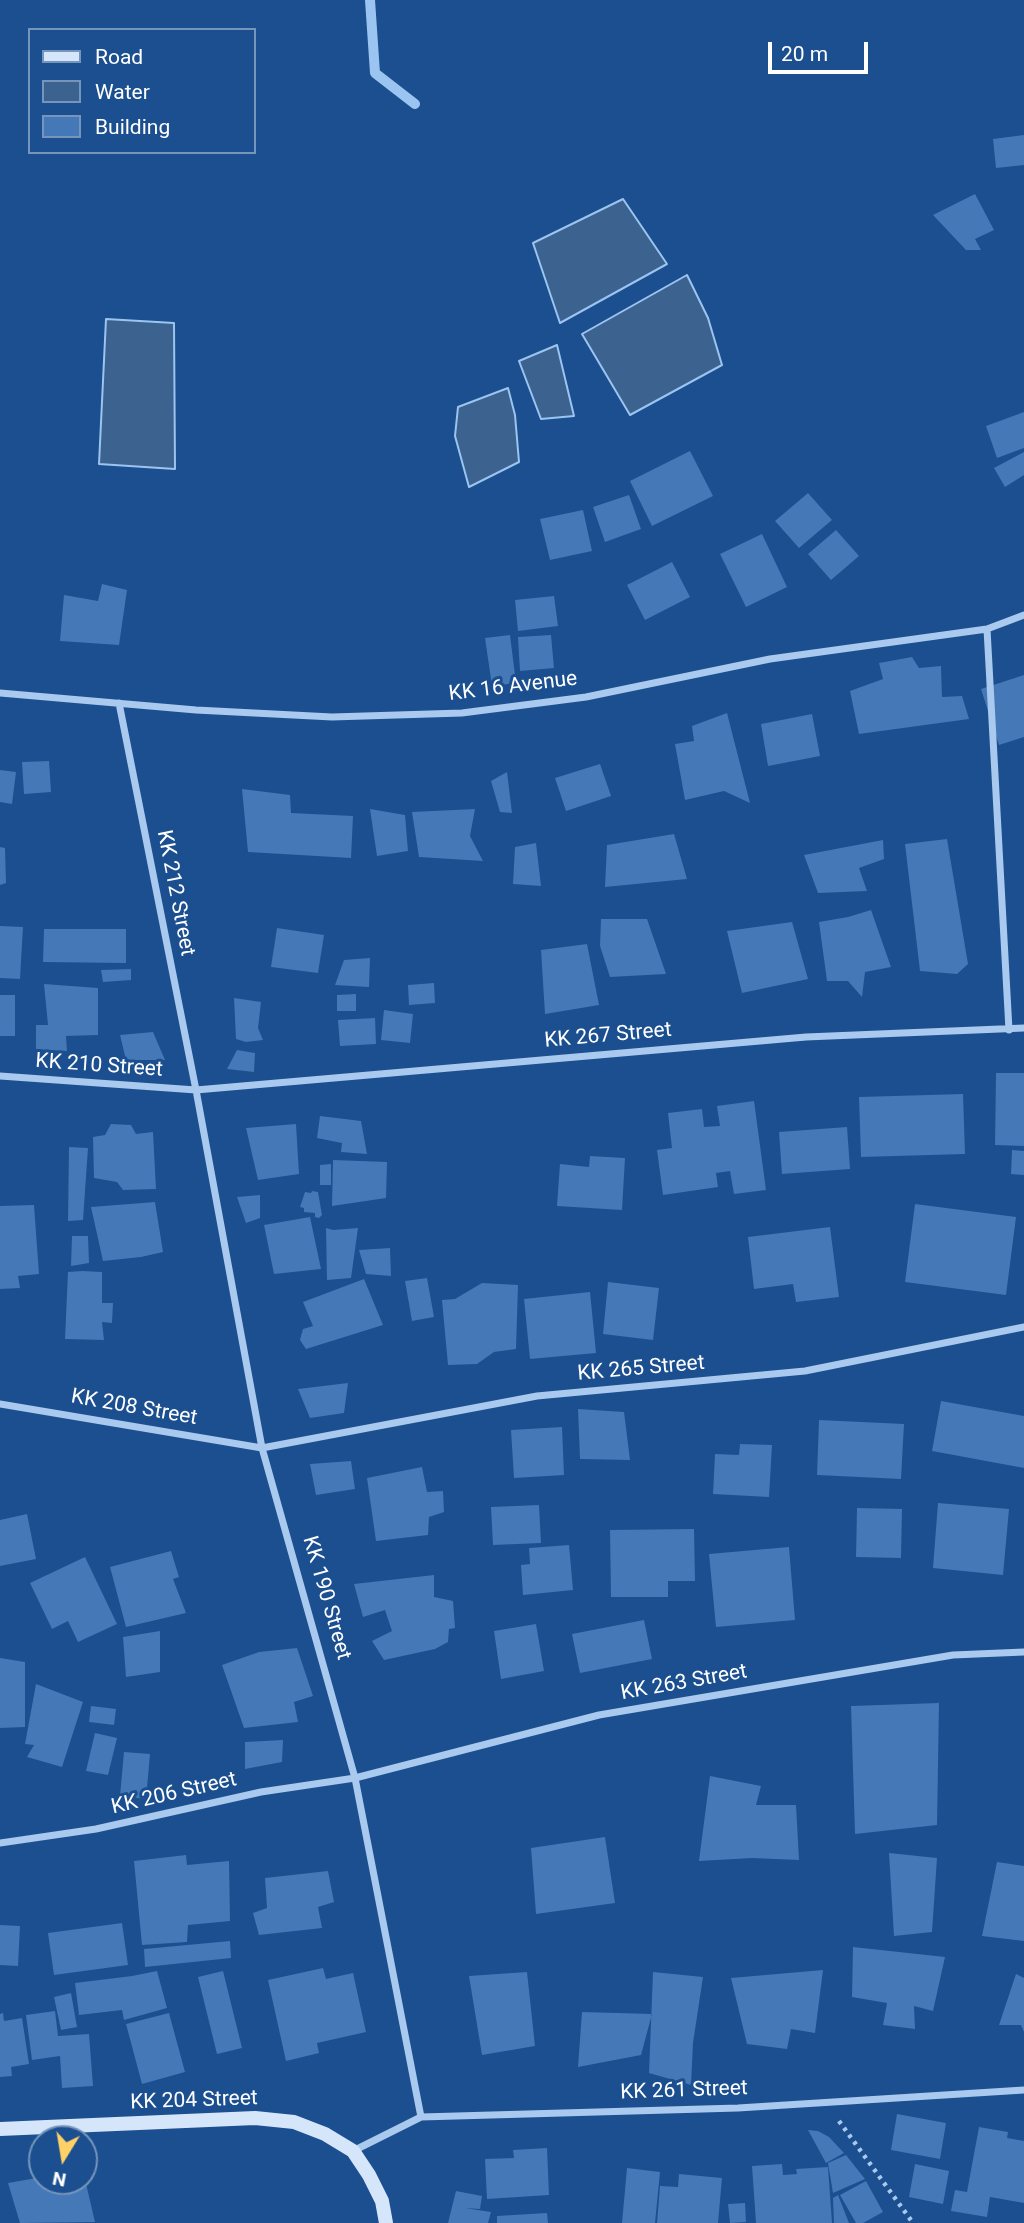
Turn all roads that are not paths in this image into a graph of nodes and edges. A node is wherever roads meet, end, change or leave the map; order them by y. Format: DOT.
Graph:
graph roads {
  1 [pos="1024,615"];
  2 [pos="987,629"];
  3 [pos="0,693"];
  4 [pos="119,703"];
  5 [pos="1024,1028"];
  6 [pos="1009,1030"];
  7 [pos="0,1076"];
  8 [pos="196,1090"];
  9 [pos="1024,1327"];
  10 [pos="0,1404"];
  11 [pos="261,1448"];
  12 [pos="1024,1652"];
  13 [pos="355,1779"];
  14 [pos="0,1843"];
  15 [pos="1024,2090"];
  16 [pos="421,2116"];
  17 [pos="0,2129"];
  18 [pos="353,2151"];
  19 [pos="387,2223"];
  1 -- 2 [label="street, KK 16 Avenue"];
  2 -- 4 [label="street, KK 16 Avenue"];
  2 -- 6 [label="street"];
  3 -- 4 [label="street, KK 16 Avenue"];
  4 -- 8 [label="street, KK 212 Street"];
  5 -- 6 [label="street, KK 267 Street"];
  6 -- 8 [label="street, KK 267 Street"];
  7 -- 8 [label="street, KK 210 Street"];
  8 -- 11 [label="street, KK 190 Street"];
  9 -- 11 [label="street, KK 265 Street"];
  10 -- 11 [label="street, KK 208 Street"];
  11 -- 13 [label="street, KK 190 Street"];
  12 -- 13 [label="street, KK 263 Street"];
  13 -- 14 [label="street, KK 206 Street"];
  13 -- 16 [label="street, KK 190 Street"];
  15 -- 16 [label="street, KK 261 Street"];
  16 -- 18 [label="street, KK 261 Street"];
  17 -- 18 [label="street, KK 204 Street"];
  18 -- 19 [label="street, KK 204 Street"];
}
